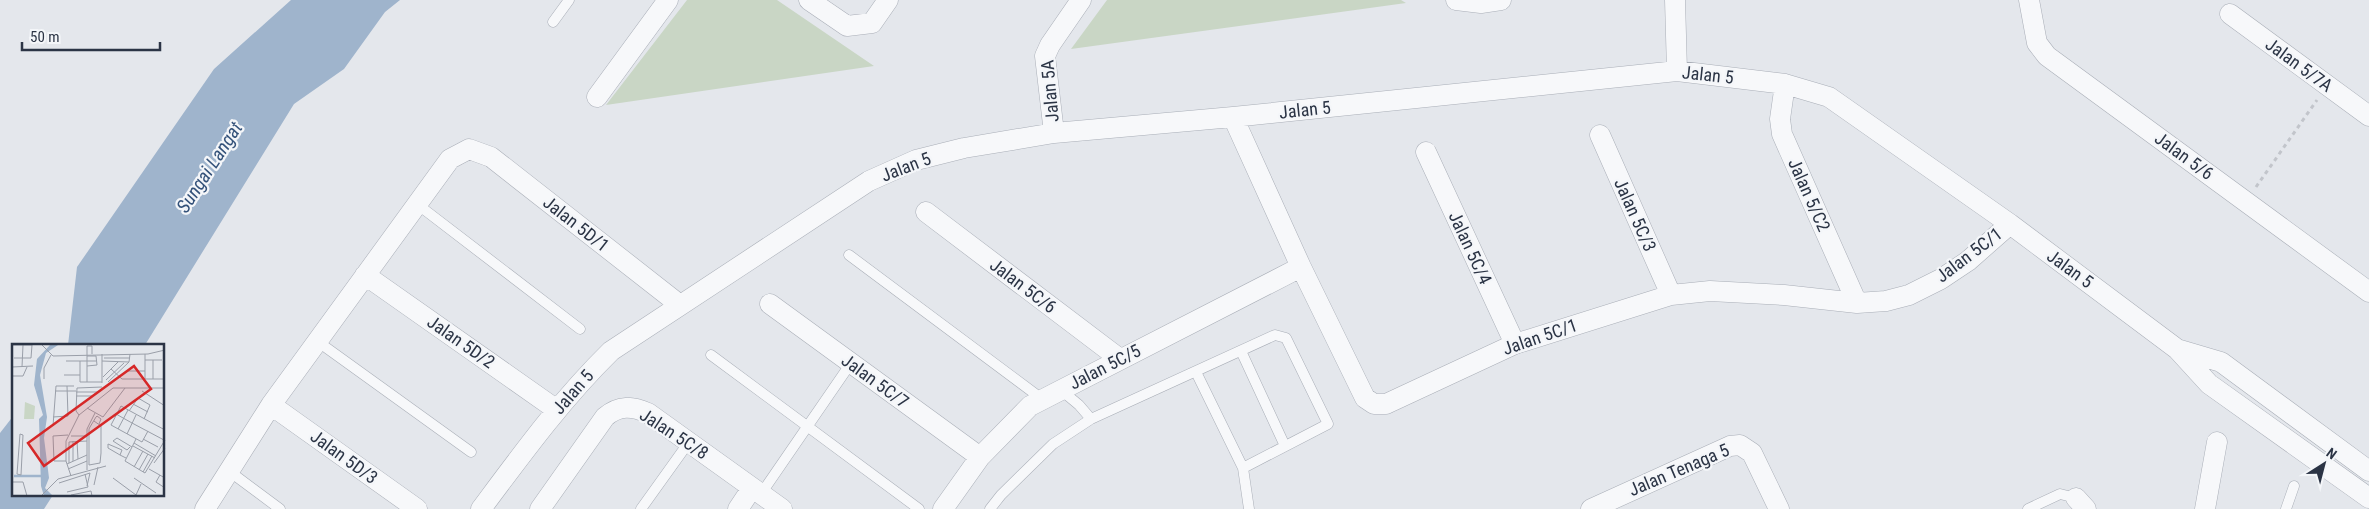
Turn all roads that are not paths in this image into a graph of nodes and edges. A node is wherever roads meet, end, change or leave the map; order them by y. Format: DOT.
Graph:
graph roads {
  1 [pos="569,0"];
  2 [pos="668,0"];
  3 [pos="809,0"];
  4 [pos="888,0"];
  5 [pos="1081,0"];
  6 [pos="1456,0"];
  7 [pos="1501,0"];
  8 [pos="1675,0"];
  9 [pos="2029,0"];
  10 [pos="2230,14"];
  11 [pos="553,22"];
  12 [pos="1677,72"];
  13 [pos="1785,84"];
  14 [pos="597,96"];
  15 [pos="2369,116"];
  16 [pos="1233,117"];
  17 [pos="1054,133"];
  18 [pos="1600,136"];
  19 [pos="1426,152"];
  20 [pos="417,204"];
  21 [pos="926,212"];
  22 [pos="2010,224"];
  23 [pos="849,255"];
  24 [pos="1301,267"];
  25 [pos="365,275"];
  26 [pos="2369,292"];
  27 [pos="1671,295"];
  28 [pos="1857,303"];
  29 [pos="770,304"];
  30 [pos="680,305"];
  31 [pos="580,329"];
  32 [pos="317,341"];
  33 [pos="1515,344"];
  34 [pos="2178,349"];
  35 [pos="1241,352"];
  36 [pos="711,355"];
  37 [pos="1120,359"];
  38 [pos="851,363"];
  39 [pos="1196,372"];
  40 [pos="1067,387"];
  41 [pos="1042,399"];
  42 [pos="271,405"];
  43 [pos="557,410"];
  44 [pos="1091,419"];
  45 [pos="807,428"];
  46 [pos="689,442"];
  47 [pos="2217,442"];
  48 [pos="1285,446"];
  49 [pos="471,452"];
  50 [pos="980,457"];
  51 [pos="1243,468"];
  52 [pos="229,471"];
  53 [pos="2369,471"];
  54 [pos="2294,486"];
  55 [pos="757,491"];
  56 [pos="2369,498"];
  57 [pos="2081,503"];
  58 [pos="1595,508"];
  59 [pos="205,509"];
  60 [pos="280,509"];
  61 [pos="417,509"];
  62 [pos="481,509"];
  63 [pos="540,509"];
  64 [pos="641,509"];
  65 [pos="738,509"];
  66 [pos="782,509"];
  67 [pos="919,509"];
  68 [pos="943,509"];
  69 [pos="990,509"];
  70 [pos="1249,509"];
  71 [pos="1779,509"];
  72 [pos="2028,509"];
  73 [pos="2205,509"];
  74 [pos="2286,509"];
  1 -- 11 [label="lane"];
  2 -- 14 [label="street"];
  3 -- 4 [label="street"];
  5 -- 17 [label="street, Jalan 5A"];
  6 -- 7 [label="street"];
  8 -- 12 [label="street"];
  9 -- 26 [label="street, Jalan 5/6"];
  10 -- 15 [label="street, Jalan 5/7A"];
  12 -- 13 [label="street, Jalan 5"];
  12 -- 16 [label="street, Jalan 5"];
  13 -- 22 [label="street, Jalan 5"];
  13 -- 28 [label="street, Jalan 5/C2"];
  16 -- 17 [label="street, Jalan 5"];
  16 -- 24 [label="street, Jalan 5C/1"];
  17 -- 30 [label="street, Jalan 5"];
  18 -- 27 [label="street, Jalan 5C/3"];
  19 -- 33 [label="street, Jalan 5C/4"];
  20 -- 25 [label="street"];
  20 -- 30 [label="street, Jalan 5D/1"];
  20 -- 31 [label="lane"];
  21 -- 37 [label="street, Jalan 5C/6"];
  22 -- 28 [label="street, Jalan 5C/1"];
  22 -- 34 [label="street, Jalan 5"];
  23 -- 41 [label="lane"];
  24 -- 33 [label="street, Jalan 5C/1"];
  24 -- 37 [label="street, Jalan 5C/5"];
  25 -- 32 [label="street"];
  25 -- 43 [label="street, Jalan 5D/2"];
  27 -- 28 [label="street, Jalan 5C/1"];
  27 -- 33 [label="street, Jalan 5C/1"];
  29 -- 38 [label="street, Jalan 5C/7"];
  30 -- 43 [label="street, Jalan 5"];
  32 -- 42 [label="street"];
  32 -- 49 [label="lane"];
  34 -- 53 [label="street, Jalan 5"];
  34 -- 56 [label="street, Jalan 5"];
  35 -- 39 [label="lane"];
  35 -- 48 [label="lane"];
  35 -- 48 [label="lane"];
  36 -- 45 [label="lane"];
  37 -- 40 [label="street, Jalan 5C/5"];
  38 -- 45 [label="lane"];
  38 -- 50 [label="street, Jalan 5C/7"];
  39 -- 44 [label="lane"];
  39 -- 51 [label="lane"];
  40 -- 41 [label="street, Jalan 5C/5"];
  40 -- 44 [label="lane"];
  41 -- 50 [label="street, Jalan 5C/5"];
  42 -- 52 [label="street"];
  42 -- 61 [label="street, Jalan 5D/3"];
  43 -- 62 [label="street, Jalan 5"];
  44 -- 69 [label="lane"];
  45 -- 55 [label="lane"];
  45 -- 67 [label="lane"];
  46 -- 55 [label="street, Jalan 5C/8"];
  46 -- 63 [label="street, Jalan 5C/8"];
  46 -- 64 [label="lane"];
  47 -- 73 [label="street"];
  48 -- 51 [label="lane"];
  50 -- 68 [label="street, Jalan 5C/5"];
  51 -- 70 [label="lane"];
  52 -- 59 [label="street"];
  52 -- 60 [label="lane"];
  54 -- 74 [label="lane"];
  55 -- 65 [label="street"];
  55 -- 66 [label="street, Jalan 5C/8"];
  57 -- 72 [label="lane"];
  58 -- 71 [label="street, Jalan Tenaga 5"];
}
